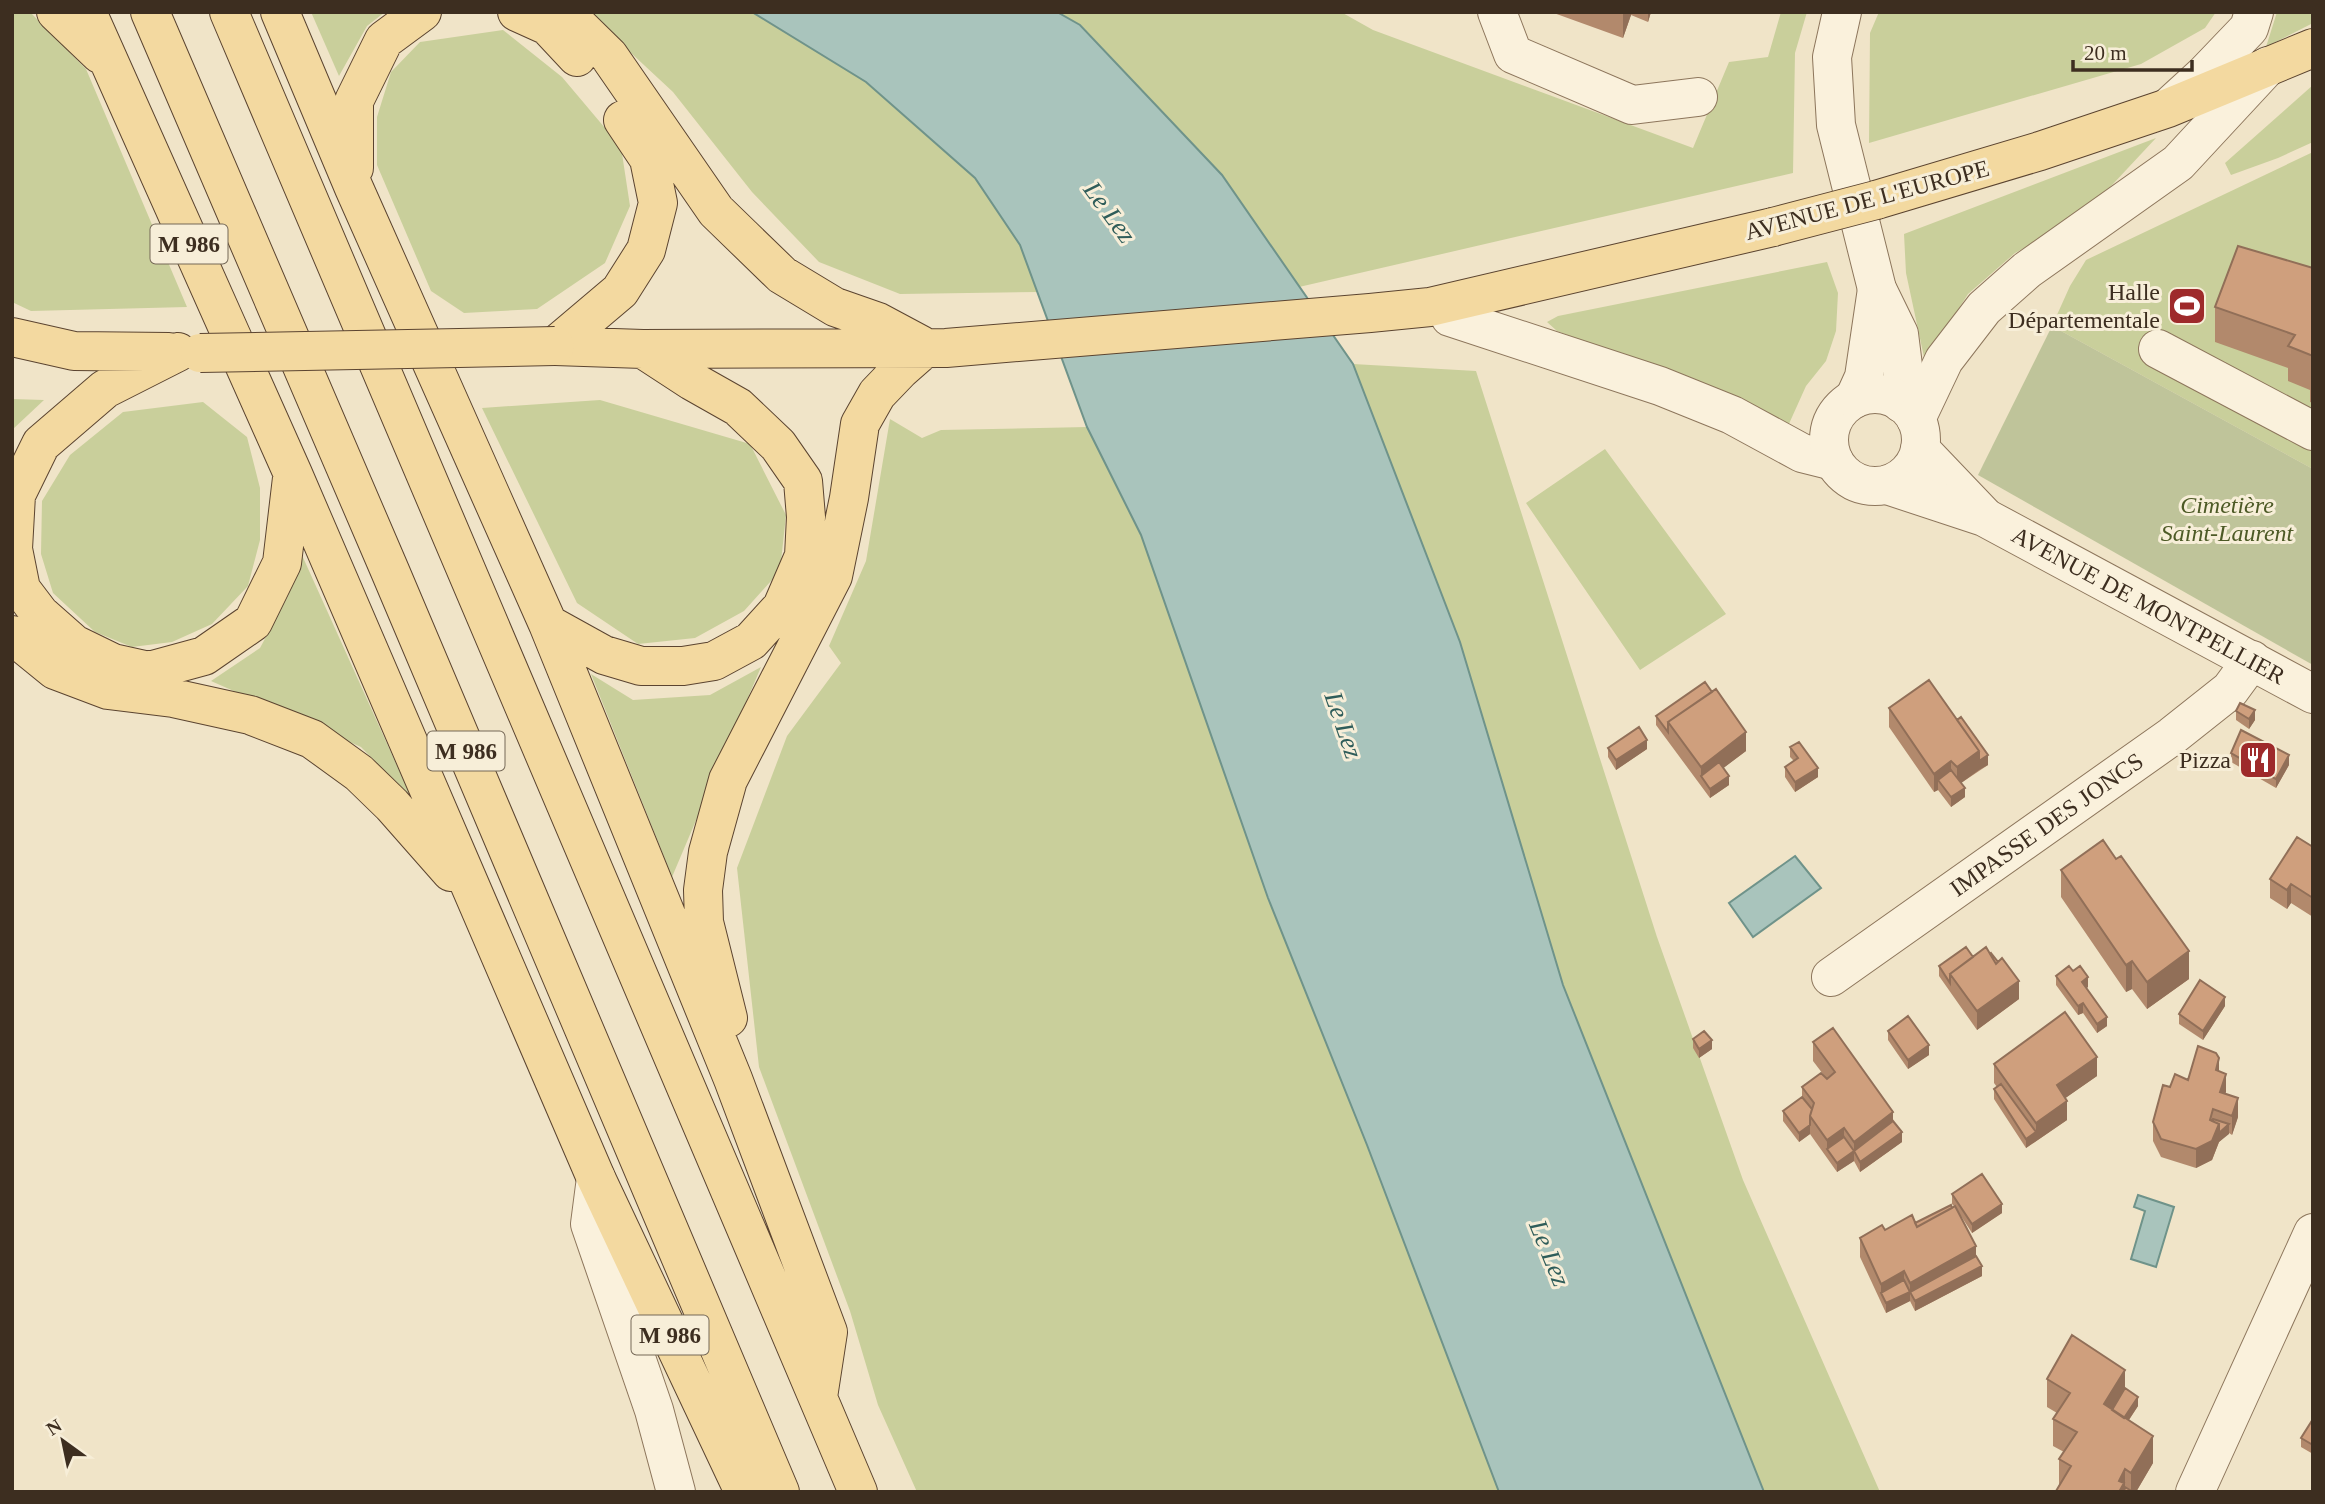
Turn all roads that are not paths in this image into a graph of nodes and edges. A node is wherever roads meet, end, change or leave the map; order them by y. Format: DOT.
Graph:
graph roads {
  1 [pos="56,12"];
  2 [pos="88,12"];
  3 [pos="150,12"];
  4 [pos="229,12"];
  5 [pos="280,12"];
  6 [pos="422,12"];
  7 [pos="517,12"];
  8 [pos="564,12"];
  9 [pos="1497,12"];
  10 [pos="1842,12"];
  11 [pos="2254,12"];
  12 [pos="2313,48"];
  13 [pos="108,61"];
  14 [pos="2269,66"];
  15 [pos="1698,97"];
  16 [pos="2168,108"];
  17 [pos="354,188"];
  18 [pos="1877,289"];
  19 [pos="1440,312"];
  20 [pos="13,343"];
  21 [pos="555,346"];
  22 [pos="925,348"];
  23 [pos="643,349"];
  24 [pos="2158,349"];
  25 [pos="189,352"];
  26 [pos="1854,400"];
  27 [pos="1912,423"];
  28 [pos="2313,431"];
  29 [pos="1834,461"];
  30 [pos="293,474"];
  31 [pos="1887,485"];
  32 [pos="1984,517"];
  33 [pos="548,624"];
  34 [pos="12,635"];
  35 [pos="2252,660"];
  36 [pos="2313,694"];
  37 [pos="466,881"];
  38 [pos="1831,977"];
  39 [pos="733,1079"];
  40 [pos="596,1178"];
  41 [pos="2313,1233"];
  42 [pos="818,1397"];
  43 [pos="676,1492"];
  44 [pos="744,1492"];
  45 [pos="780,1492"];
  46 [pos="858,1492"];
  47 [pos="2195,1492"];
  1 -- 13 [label="main road, M 986"];
  2 -- 13 [label="main road, M 986"];
  3 -- 45 [label="main road, M 986"];
  4 -- 42 [label="main road, M 986"];
  5 -- 17 [label="main road"];
  6 -- 17 [label="main road"];
  7 -- 21 [label="main road"];
  8 -- 22 [label="main road"];
  9 -- 15 [label="street"];
  10 -- 18 [label="street"];
  11 -- 16 [label="street"];
  12 -- 14 [label="main road, AVENUE DE L'EUROPE"];
  13 -- 30 [label="main road, M 986"];
  14 -- 16 [label="main road, AVENUE DE L'EUROPE"];
  14 -- 27 [label="street"];
  16 -- 19 [label="main road, AVENUE DE L'EUROPE, bridge"];
  17 -- 33 [label="main road"];
  18 -- 26 [label="street"];
  18 -- 27 [label="street"];
  19 -- 22 [label="main road, AVENUE DE L'EUROPE"];
  19 -- 29 [label="street"];
  20 -- 25 [label="main road, AVENUE DE L'EUROPE"];
  21 -- 23 [label="main road, AVENUE DE L'EUROPE"];
  21 -- 25 [label="main road, AVENUE DE L'EUROPE, bridge"];
  22 -- 23 [label="main road, AVENUE DE L'EUROPE"];
  22 -- 39 [label="main road"];
  23 -- 33 [label="main road"];
  24 -- 28 [label="street"];
  25 -- 30 [label="main road"];
  26 -- 27 [label="street"];
  26 -- 29 [label="street"];
  27 -- 31 [label="street"];
  27 -- 32 [label="street, AVENUE DE MONTPELLIER"];
  29 -- 31 [label="street"];
  30 -- 37 [label="main road, M 986"];
  31 -- 32 [label="street, AVENUE DE MONTPELLIER"];
  32 -- 35 [label="street, AVENUE DE MONTPELLIER"];
  33 -- 39 [label="main road"];
  34 -- 37 [label="main road, M 986"];
  35 -- 36 [label="street, AVENUE DE MONTPELLIER"];
  35 -- 38 [label="street, IMPASSE DES JONCS"];
  37 -- 40 [label="main road, M 986"];
  39 -- 42 [label="main road"];
  40 -- 43 [label="street"];
  40 -- 44 [label="main road, M 986"];
  41 -- 47 [label="street"];
  42 -- 46 [label="main road, M 986"];
}
